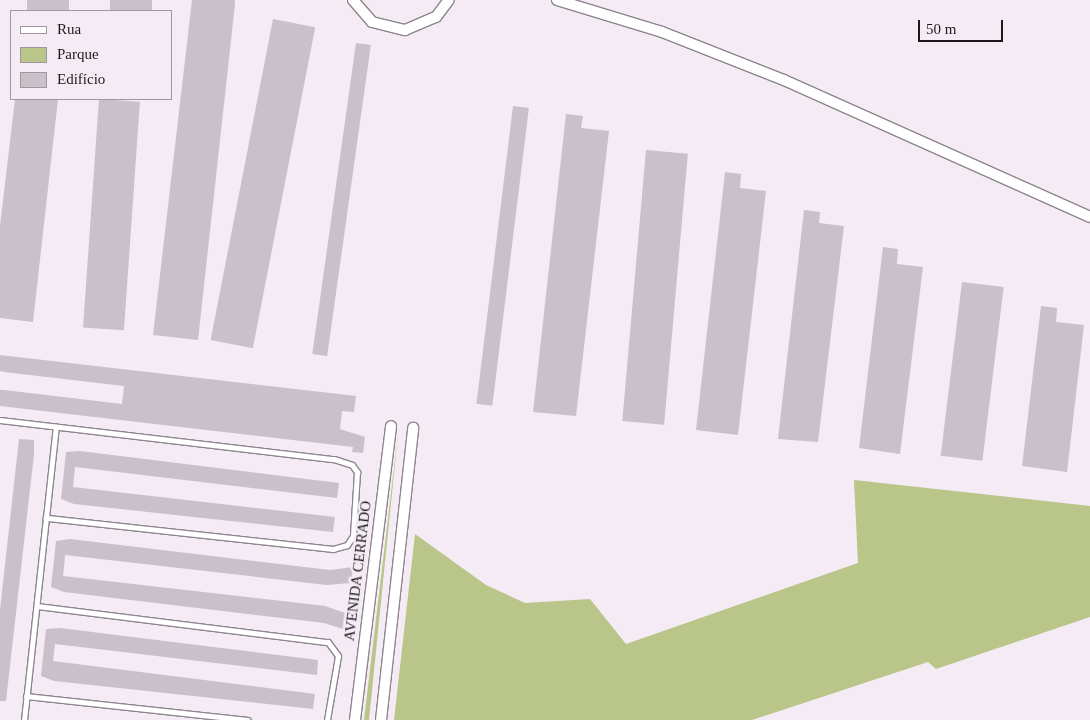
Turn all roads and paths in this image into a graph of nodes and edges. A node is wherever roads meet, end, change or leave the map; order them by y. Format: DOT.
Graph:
graph roads {
  1 [pos="353,0"];
  2 [pos="449,0"];
  3 [pos="557,0"];
  4 [pos="1090,217"];
  5 [pos="0,420"];
  6 [pos="391,426"];
  7 [pos="56,427"];
  8 [pos="413,428"];
  9 [pos="46,518"];
  10 [pos="36,606"];
  11 [pos="26,696"];
  12 [pos="24,720"];
  13 [pos="248,720"];
  14 [pos="327,720"];
  15 [pos="355,720"];
  16 [pos="380,720"];
  1 -- 2 [label="street"];
  3 -- 4 [label="street"];
  5 -- 7 [label="lane"];
  6 -- 15 [label="street, AVENIDA CERRADO"];
  7 -- 9 [label="lane"];
  7 -- 9 [label="lane"];
  8 -- 16 [label="street"];
  9 -- 10 [label="lane"];
  10 -- 11 [label="lane"];
  10 -- 14 [label="lane"];
  11 -- 12 [label="lane"];
  11 -- 13 [label="lane"];
}
